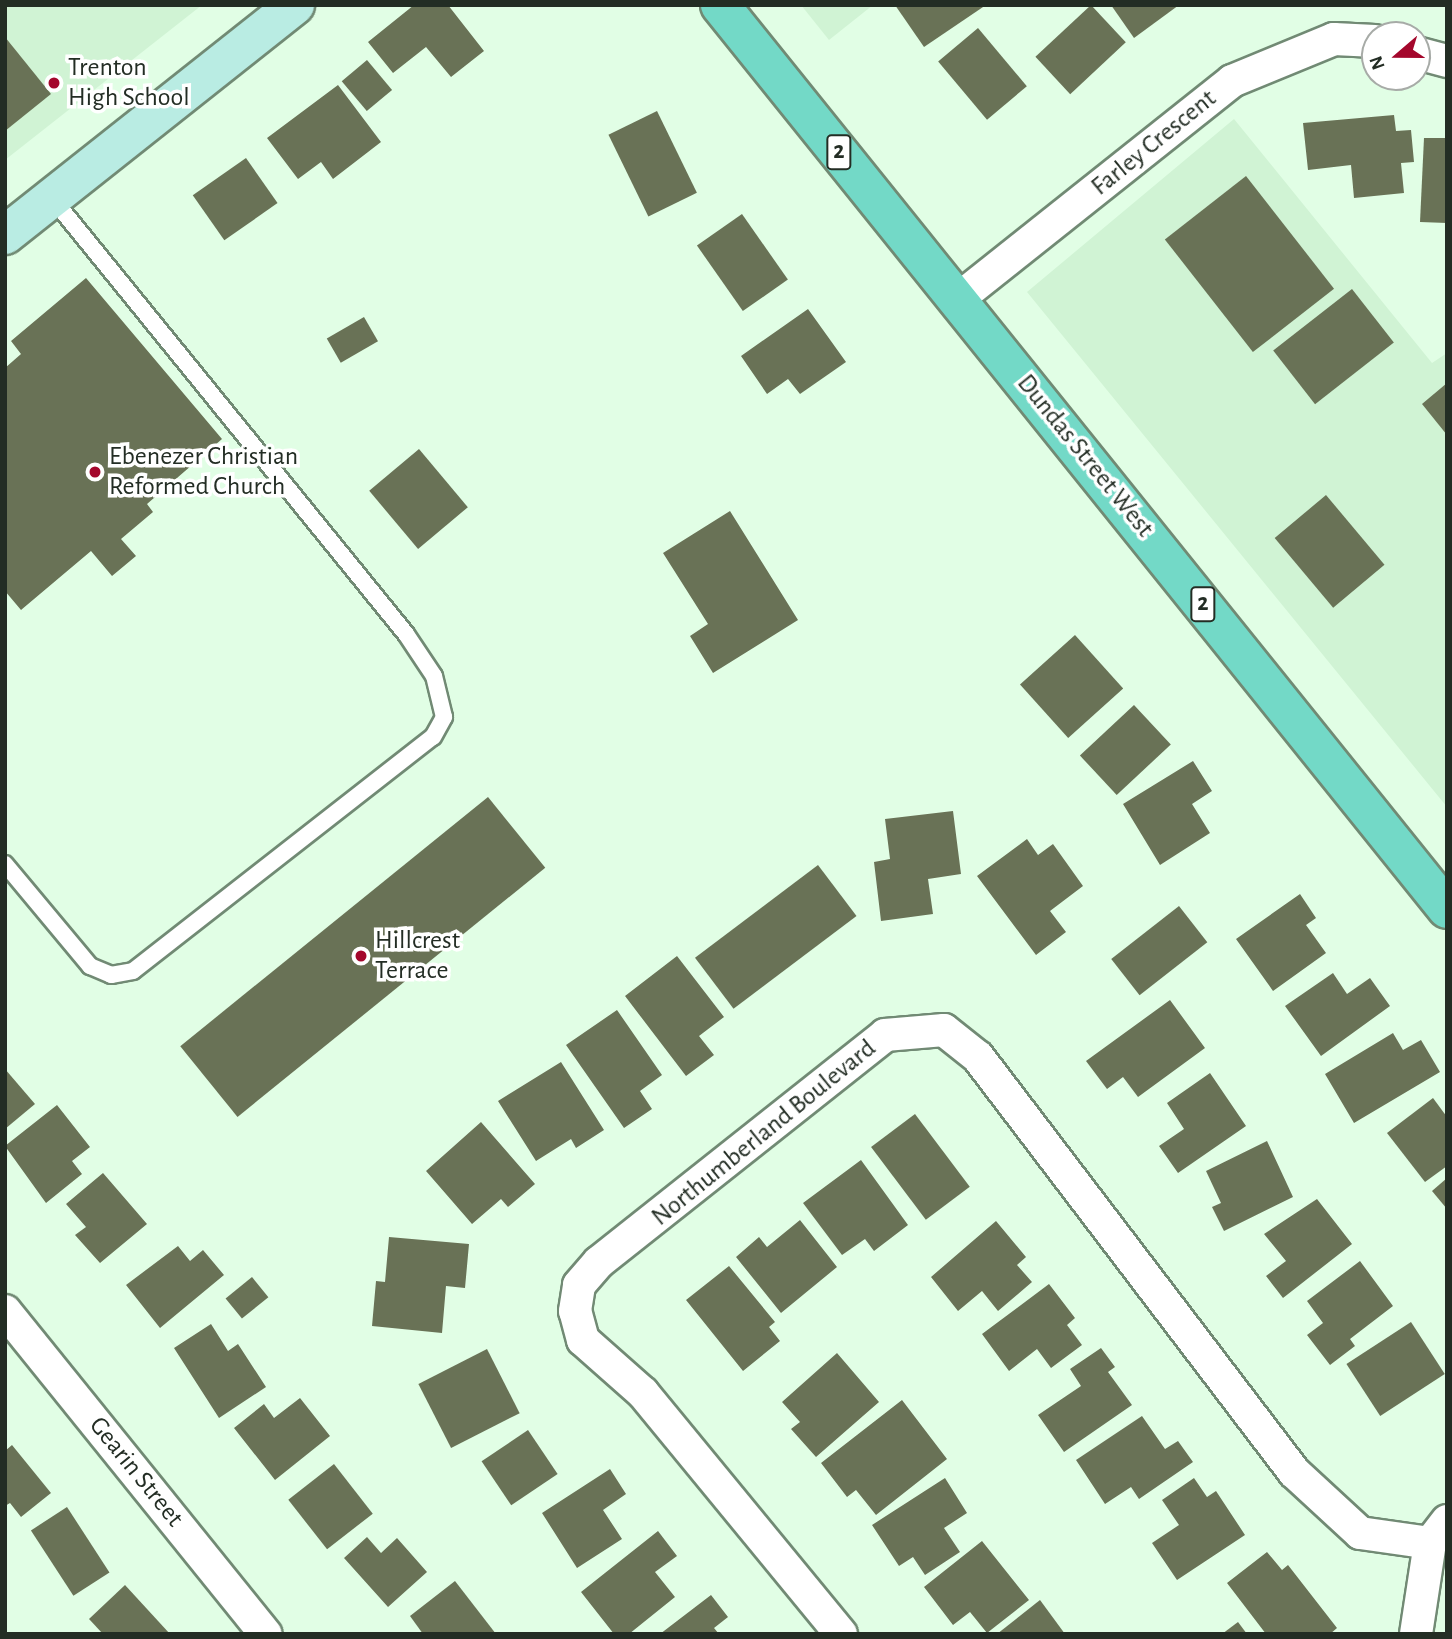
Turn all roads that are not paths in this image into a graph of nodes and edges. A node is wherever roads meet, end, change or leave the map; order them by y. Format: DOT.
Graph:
graph roads {
  1 [pos="295,5"];
  2 [pos="720,5"];
  3 [pos="1361,40"];
  4 [pos="51,198"];
  5 [pos="5,235"];
  6 [pos="958,299"];
  7 [pos="5,864"];
  8 [pos="1447,909"];
  9 [pos="5,1311"];
  10 [pos="1438,1532"];
  11 [pos="266,1634"];
  12 [pos="841,1634"];
  13 [pos="1416,1634"];
  1 -- 4 [label="street"];
  2 -- 6 [label="main road, Dundas Street West / 2"];
  3 -- 6 [label="street, Farley Crescent"];
  4 -- 5 [label="street"];
  4 -- 7 [label="lane"];
  6 -- 8 [label="main road, Dundas Street West / 2"];
  9 -- 11 [label="street, Gearin Street"];
  10 -- 12 [label="street, Northumberland Boulevard"];
  10 -- 13 [label="street"];
}
